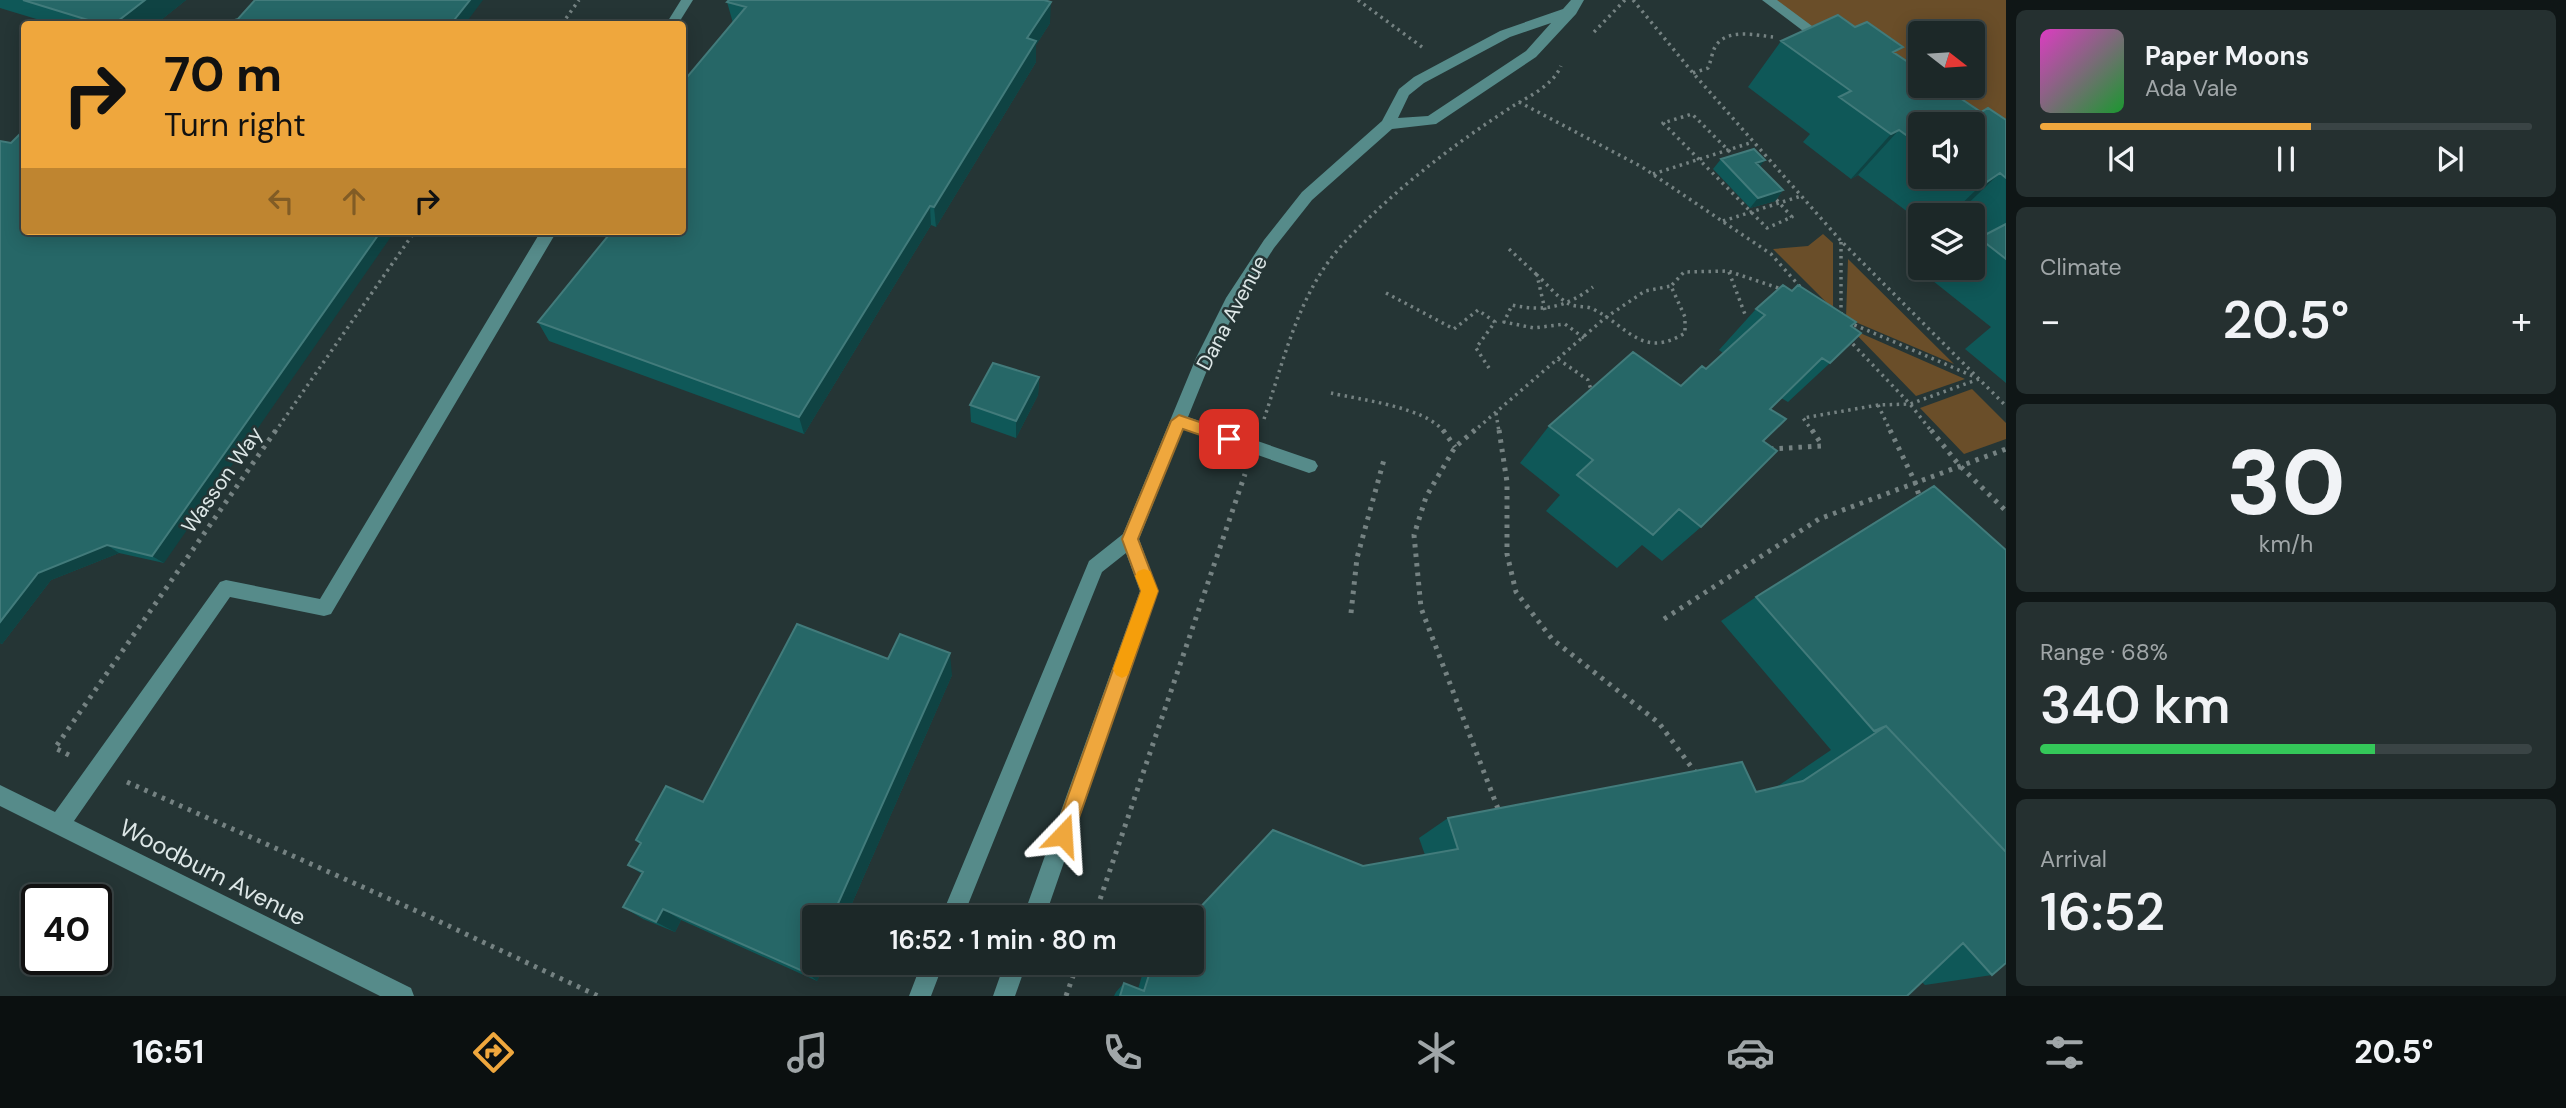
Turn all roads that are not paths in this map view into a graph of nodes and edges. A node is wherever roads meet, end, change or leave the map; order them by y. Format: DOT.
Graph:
graph roads {
  1 [pos="687,0"];
  2 [pos="1768,0"];
  3 [pos="1575,6"];
  4 [pos="674,21"];
  5 [pos="1843,54"];
  6 [pos="1388,124"];
  7 [pos="547,235"];
  8 [pos="1179,421"];
  9 [pos="1309,466"];
  10 [pos="1130,539"];
  11 [pos="0,795"];
  12 [pos="59,824"];
  13 [pos="957,905"];
  14 [pos="1038,905"];
  15 [pos="928,975"];
  16 [pos="1011,975"];
  17 [pos="403,996"];
  18 [pos="920,996"];
  19 [pos="1004,996"];
  1 -- 4 [label="street"];
  2 -- 5 [label="street"];
  3 -- 6 [label="street, Dana Avenue"];
  3 -- 6 [label="street, Dana Avenue"];
  6 -- 8 [label="street, Dana Avenue"];
  7 -- 12 [label="street"];
  8 -- 9 [label="street"];
  8 -- 10 [label="street, Dana Avenue"];
  10 -- 13 [label="street, Dana Avenue"];
  10 -- 14 [label="street"];
  11 -- 12 [label="street, Woodburn Avenue"];
  12 -- 17 [label="street, Woodburn Avenue"];
  15 -- 18 [label="street"];
  16 -- 19 [label="street"];
}
